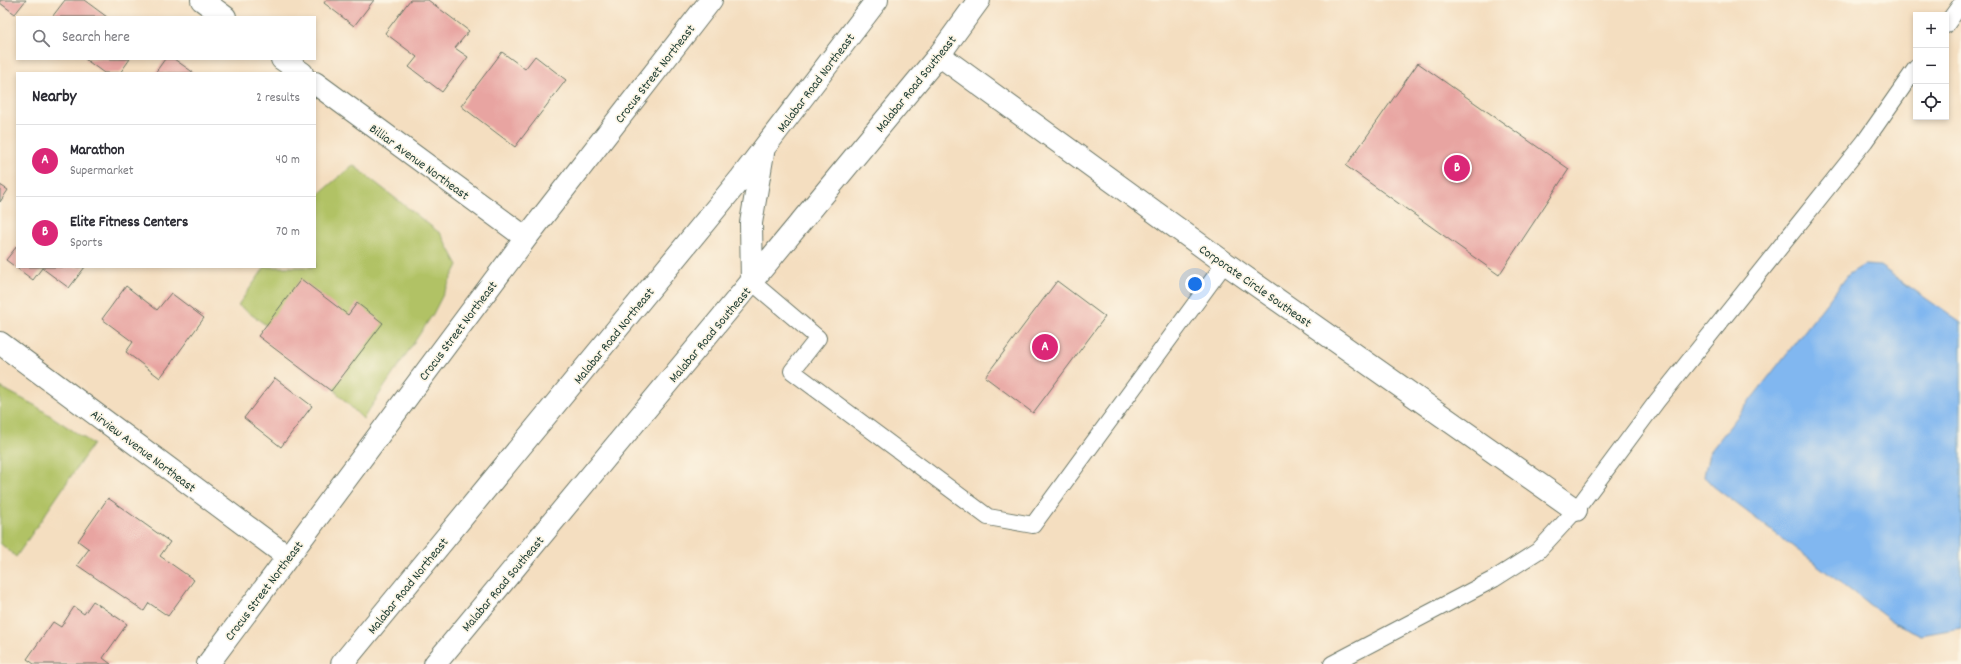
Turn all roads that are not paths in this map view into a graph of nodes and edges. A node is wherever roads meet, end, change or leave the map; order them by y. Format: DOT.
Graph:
graph roads {
  1 [pos="202,0"];
  2 [pos="711,0"];
  3 [pos="979,0"];
  4 [pos="874,1"];
  5 [pos="1961,4"];
  6 [pos="224,16"];
  7 [pos="1949,21"];
  8 [pos="939,56"];
  9 [pos="283,60"];
  10 [pos="301,72"];
  11 [pos="1913,72"];
  12 [pos="316,84"];
  13 [pos="764,148"];
  14 [pos="526,238"];
  15 [pos="1225,263"];
  16 [pos="752,282"];
  17 [pos="0,343"];
  18 [pos="1576,510"];
  19 [pos="288,557"];
  20 [pos="208,664"];
  21 [pos="342,664"];
  22 [pos="435,664"];
  23 [pos="1332,664"];
  1 -- 6 [label="street"];
  2 -- 14 [label="street, Crocus Street Northeast"];
  3 -- 8 [label="street, Malabar Road Southeast"];
  4 -- 13 [label="street, Malabar Road Northeast"];
  5 -- 7 [label="lane"];
  8 -- 15 [label="street, Corporate Circle Southeast"];
  8 -- 16 [label="street, Malabar Road Southeast"];
  9 -- 10 [label="street"];
  11 -- 18 [label="lane"];
  12 -- 14 [label="street, Billiar Avenue Northeast"];
  13 -- 16 [label="street"];
  13 -- 21 [label="street, Malabar Road Northeast"];
  14 -- 19 [label="street, Crocus Street Northeast"];
  15 -- 16 [label="lane"];
  15 -- 18 [label="street, Corporate Circle Southeast"];
  16 -- 22 [label="street, Malabar Road Southeast"];
  17 -- 19 [label="street, Airview Avenue Northeast"];
  18 -- 23 [label="lane"];
  19 -- 20 [label="street, Crocus Street Northeast"];
}
